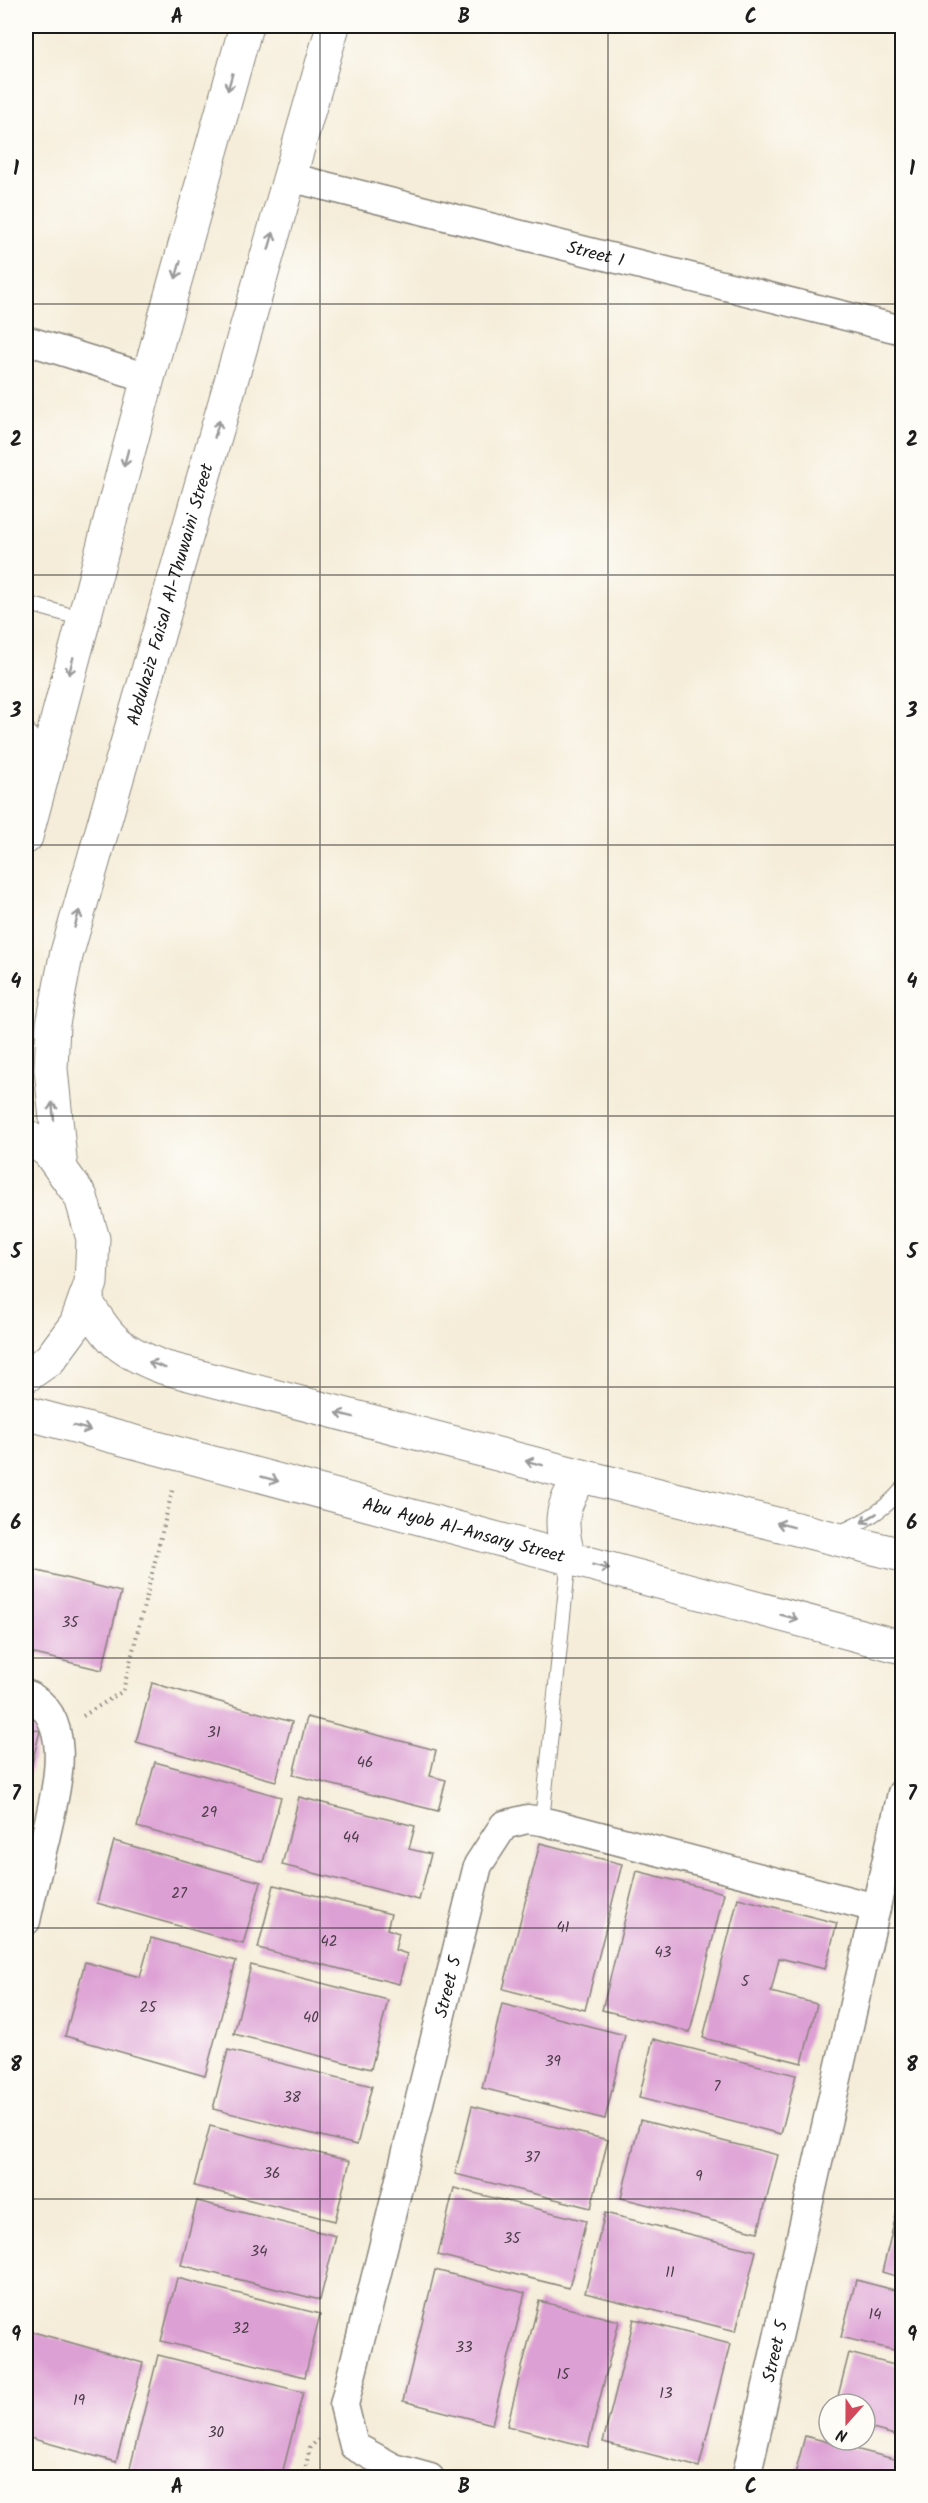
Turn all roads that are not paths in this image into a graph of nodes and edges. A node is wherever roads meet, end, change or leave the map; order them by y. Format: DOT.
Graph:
graph roads {
  1 [pos="246,26"];
  2 [pos="333,26"];
  3 [pos="289,177"];
  4 [pos="903,330"];
  5 [pos="26,340"];
  6 [pos="148,378"];
  7 [pos="26,603"];
  8 [pos="83,619"];
  9 [pos="26,727"];
  10 [pos="46,761"];
  11 [pos="26,837"];
  12 [pos="26,1136"];
  13 [pos="61,1169"];
  14 [pos="86,1299"];
  15 [pos="26,1376"];
  16 [pos="26,1413"];
  17 [pos="582,1476"];
  18 [pos="903,1489"];
  19 [pos="828,1536"];
  20 [pos="903,1555"];
  21 [pos="568,1558"];
  22 [pos="903,1647"];
  23 [pos="26,1694"];
  24 [pos="903,1793"];
  25 [pos="542,1821"];
  26 [pos="876,1908"];
  27 [pos="26,1921"];
  28 [pos="430,2478"];
  29 [pos="746,2478"];
  1 -- 6 [label="street, one-way"];
  2 -- 3 [label="street, Abdulaziz Faisal Al-Thuwaini Street"];
  3 -- 4 [label="street, Street 1"];
  13 -- 3 [label="street, Abdulaziz Faisal Al-Thuwaini Street, one-way"];
  5 -- 6 [label="street"];
  6 -- 8 [label="street, one-way"];
  7 -- 8 [label="lane"];
  8 -- 10 [label="street, one-way"];
  9 -- 10 [label="lane"];
  10 -- 11 [label="street"];
  12 -- 13 [label="street"];
  13 -- 14 [label="street"];
  14 -- 15 [label="street"];
  17 -- 14 [label="street, one-way"];
  16 -- 21 [label="street, Abu Ayob Al-Ansary Street, one-way"];
  19 -- 17 [label="street, one-way"];
  17 -- 21 [label="street"];
  18 -- 19 [label="lane, one-way"];
  19 -- 20 [label="street"];
  21 -- 22 [label="street, Abu Ayob Al-Ansary Street, one-way"];
  21 -- 25 [label="lane"];
  23 -- 27 [label="street"];
  24 -- 26 [label="street, Street 5"];
  25 -- 26 [label="street, Street 5"];
  25 -- 28 [label="street, Street 5"];
  26 -- 29 [label="street, Street 5"];
}
